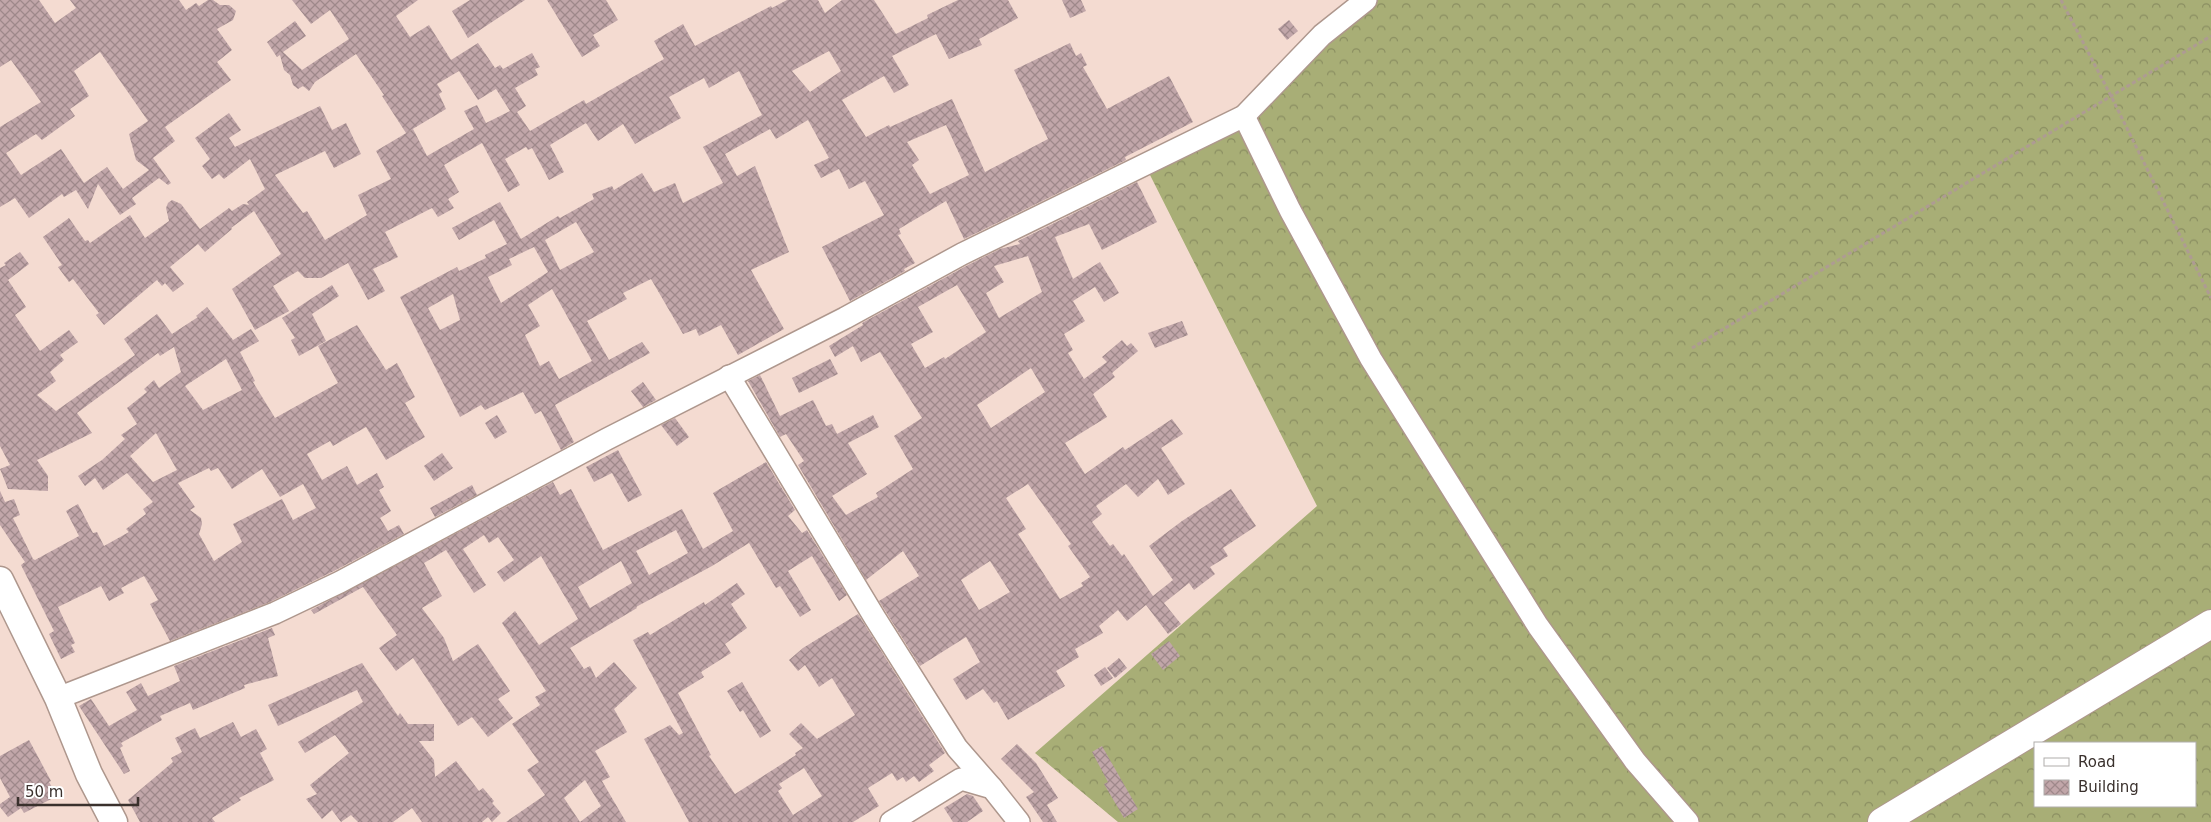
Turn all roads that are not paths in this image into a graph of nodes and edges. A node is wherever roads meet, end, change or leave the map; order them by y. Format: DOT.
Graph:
graph roads {
  1 [pos="1366,0"];
  2 [pos="1244,116"];
  3 [pos="729,376"];
  4 [pos="0,580"];
  5 [pos="2211,624"];
  6 [pos="58,698"];
  7 [pos="992,788"];
  8 [pos="114,822"];
  9 [pos="891,822"];
  10 [pos="1019,822"];
  11 [pos="1688,822"];
  12 [pos="1882,822"];
  1 -- 2 [label="street"];
  2 -- 3 [label="street"];
  2 -- 11 [label="street"];
  3 -- 6 [label="street"];
  3 -- 7 [label="street"];
  4 -- 6 [label="main road"];
  5 -- 12 [label="highway"];
  6 -- 8 [label="main road"];
  7 -- 9 [label="street"];
  7 -- 10 [label="street"];
}
